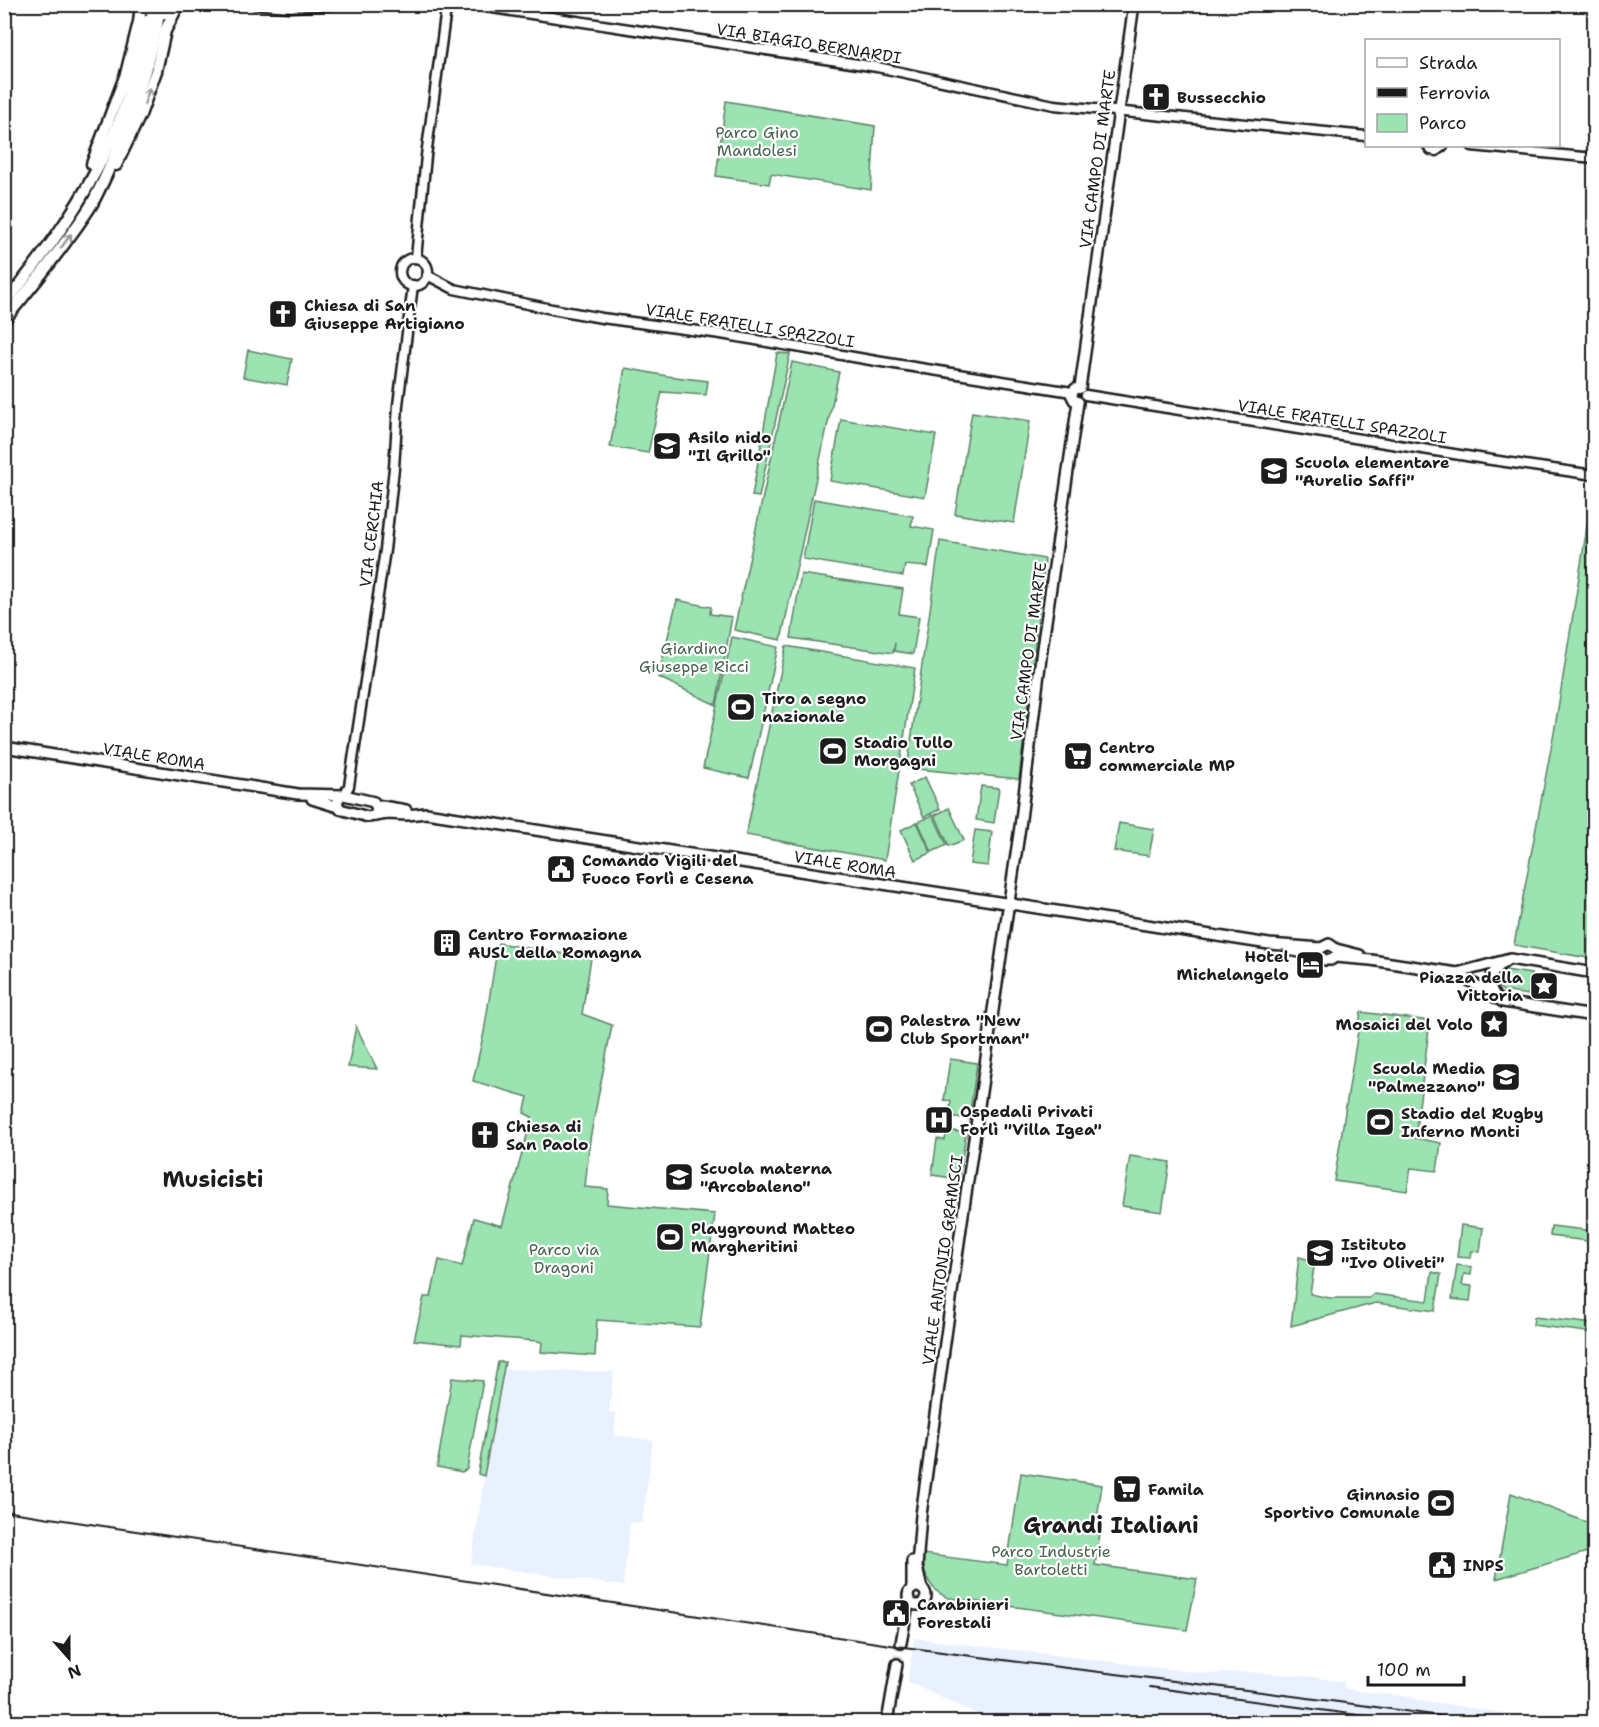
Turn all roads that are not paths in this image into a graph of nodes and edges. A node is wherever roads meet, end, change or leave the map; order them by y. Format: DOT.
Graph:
graph roads {
  1 [pos="142,4"];
  2 [pos="254,4"];
  3 [pos="346,4"];
  4 [pos="455,4"];
  5 [pos="466,4"];
  6 [pos="1134,4"];
  7 [pos="443,7"];
  8 [pos="179,8"];
  9 [pos="1119,112"];
  10 [pos="1365,136"];
  11 [pos="1429,147"];
  12 [pos="1442,147"];
  13 [pos="1482,147"];
  14 [pos="1594,158"];
  15 [pos="92,204"];
  16 [pos="75,206"];
  17 [pos="416,258"];
  18 [pos="428,275"];
  19 [pos="413,285"];
  20 [pos="4,305"];
  21 [pos="4,320"];
  22 [pos="1079,392"];
  23 [pos="1594,475"];
  24 [pos="4,747"];
  25 [pos="344,793"];
  26 [pos="298,794"];
  27 [pos="338,807"];
  28 [pos="376,810"];
  29 [pos="1008,903"];
  30 [pos="1321,952"];
  31 [pos="1335,953"];
  32 [pos="1510,959"];
  33 [pos="1457,973"];
  34 [pos="1594,974"];
  35 [pos="1497,998"];
  36 [pos="1594,1017"];
  37 [pos="917,1589"];
  38 [pos="912,1602"];
  39 [pos="901,1643"];
  40 [pos="887,1722"];
  41 [pos="894,1722"];
  1 -- 8 [label="street"];
  1 -- 16 [label="highway"];
  2 -- 3 [label="street"];
  4 -- 7 [label="street"];
  5 -- 9 [label="street, VIA BIAGIO BERNARDI"];
  6 -- 9 [label="main road, VIA CAMPO DI MARTE"];
  7 -- 17 [label="street"];
  15 -- 8 [label="highway, one-way"];
  9 -- 10 [label="street, VIA BIAGIO BERNARDI"];
  9 -- 22 [label="main road, VIA CAMPO DI MARTE"];
  11 -- 12 [label="street"];
  13 -- 14 [label="street"];
  15 -- 16 [label="highway"];
  21 -- 15 [label="highway, one-way"];
  16 -- 20 [label="highway"];
  17 -- 18 [label="street"];
  17 -- 19 [label="street"];
  18 -- 19 [label="street"];
  18 -- 22 [label="street, VIALE FRATELLI SPAZZOLI"];
  19 -- 25 [label="street, VIA CERCHIA"];
  22 -- 23 [label="street, VIALE FRATELLI SPAZZOLI"];
  22 -- 29 [label="main road, VIA CAMPO DI MARTE"];
  24 -- 26 [label="main road, VIALE ROMA"];
  25 -- 26 [label="main road, VIALE ROMA"];
  25 -- 27 [label="main road"];
  25 -- 28 [label="main road, VIALE ROMA"];
  26 -- 27 [label="main road, VIALE ROMA"];
  27 -- 28 [label="main road, VIALE ROMA"];
  28 -- 29 [label="main road, VIALE ROMA"];
  29 -- 30 [label="main road, VIALE ROMA"];
  29 -- 37 [label="main road, VIALE ANTONIO GRAMSCI"];
  30 -- 31 [label="main road"];
  30 -- 31 [label="main road"];
  31 -- 33 [label="main road"];
  32 -- 33 [label="main road"];
  32 -- 34 [label="main road"];
  32 -- 35 [label="main road"];
  33 -- 35 [label="main road"];
  35 -- 36 [label="main road"];
  37 -- 38 [label="main road"];
  37 -- 38 [label="main road"];
  38 -- 39 [label="main road"];
  40 -- 41 [label="main road"];
}
